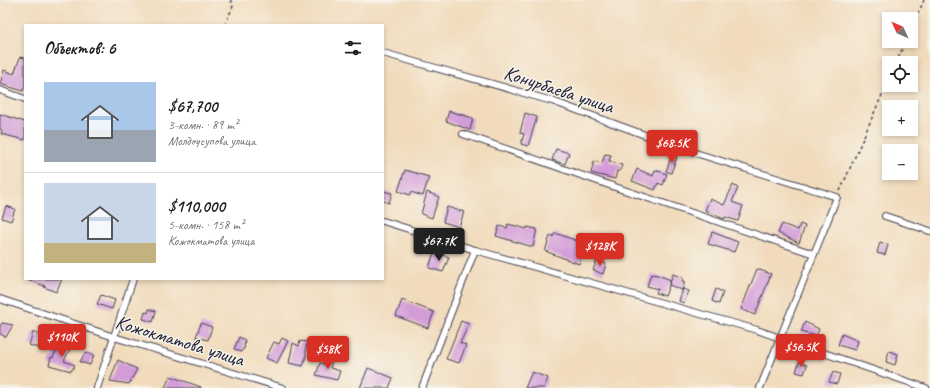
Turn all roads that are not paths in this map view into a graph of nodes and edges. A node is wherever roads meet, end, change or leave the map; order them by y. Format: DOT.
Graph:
graph roads {
  1 [pos="384,53"];
  2 [pos="0,90"];
  3 [pos="24,99"];
  4 [pos="464,134"];
  5 [pos="885,216"];
  6 [pos="384,221"];
  7 [pos="930,231"];
  8 [pos="475,250"];
  9 [pos="814,254"];
  10 [pos="134,280"];
  11 [pos="0,299"];
  12 [pos="114,337"];
  13 [pos="779,338"];
  14 [pos="97,388"];
  15 [pos="283,388"];
  16 [pos="422,388"];
  17 [pos="760,388"];
  18 [pos="926,388"];
  1 -- 9 [label="street, Конурбаева улица"];
  2 -- 3 [label="street"];
  4 -- 9 [label="street"];
  5 -- 7 [label="street"];
  6 -- 8 [label="street"];
  8 -- 13 [label="street"];
  8 -- 16 [label="street"];
  9 -- 13 [label="street"];
  10 -- 12 [label="street"];
  11 -- 12 [label="street, Кожокматова улица"];
  12 -- 14 [label="street"];
  12 -- 15 [label="street, Кожокматова улица"];
  13 -- 17 [label="street"];
  13 -- 18 [label="street"];
}
